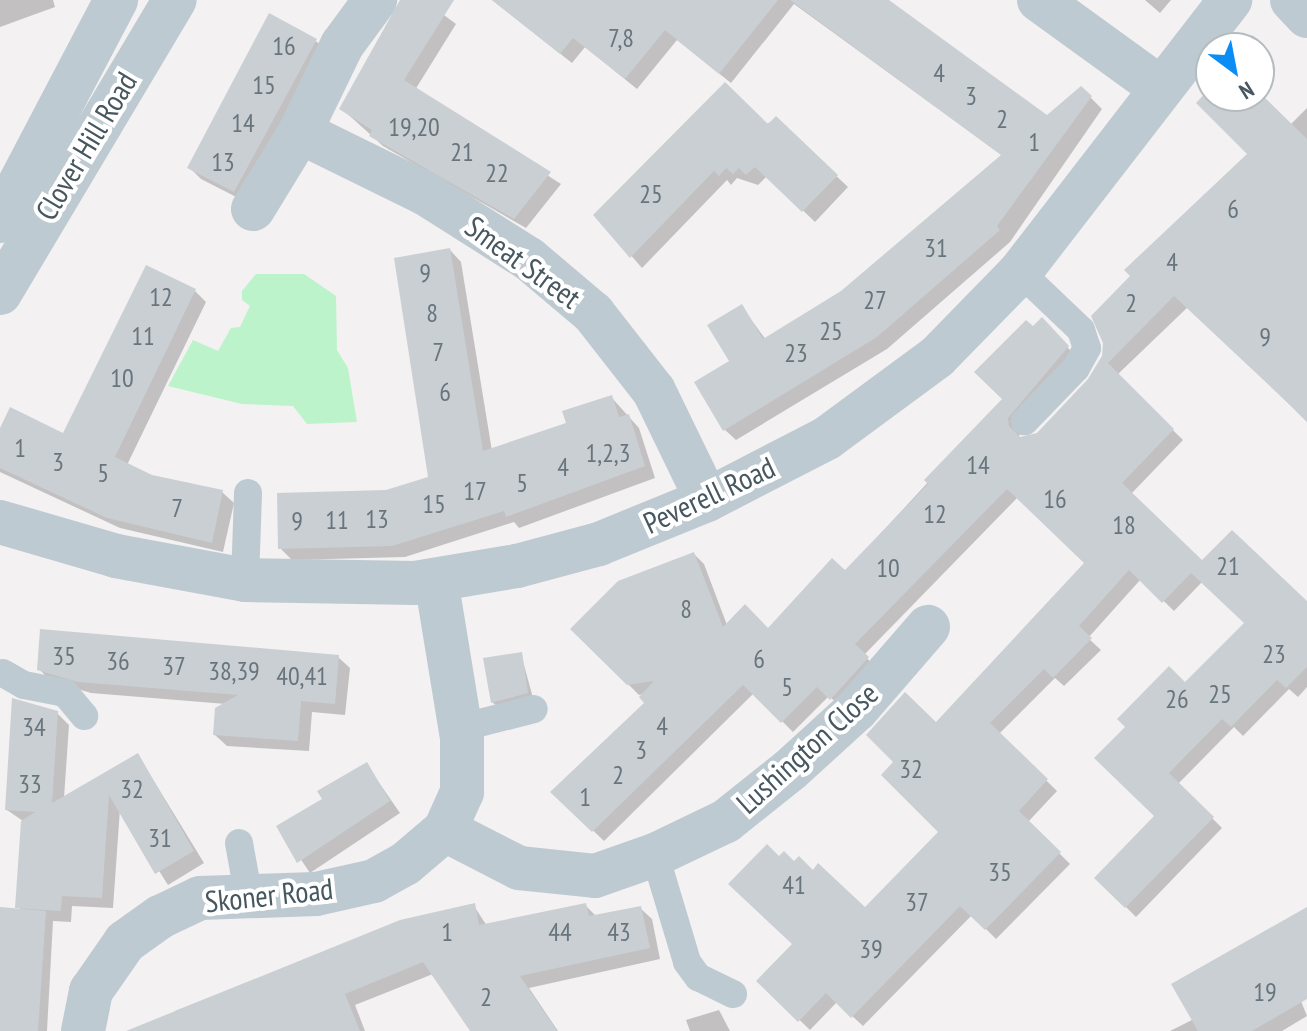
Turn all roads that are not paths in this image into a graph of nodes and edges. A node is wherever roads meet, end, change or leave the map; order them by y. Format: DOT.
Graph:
graph roads {
  1 [pos="116,0"];
  2 [pos="175,0"];
  3 [pos="375,0"];
  4 [pos="1039,0"];
  5 [pos="1230,0"];
  6 [pos="1292,0"];
  7 [pos="1307,16"];
  8 [pos="1159,87"];
  9 [pos="300,132"];
  10 [pos="253,209"];
  11 [pos="0,221"];
  12 [pos="1020,272"];
  13 [pos="0,293"];
  14 [pos="1025,421"];
  15 [pos="248,493"];
  16 [pos="707,500"];
  17 [pos="0,522"];
  18 [pos="245,580"];
  19 [pos="436,580"];
  20 [pos="928,627"];
  21 [pos="3,673"];
  22 [pos="534,709"];
  23 [pos="84,716"];
  24 [pos="460,728"];
  25 [pos="445,830"];
  26 [pos="239,843"];
  27 [pos="655,855"];
  28 [pos="248,893"];
  29 [pos="733,994"];
  30 [pos="83,1031"];
  1 -- 11 [label="street, Clover Hill Road"];
  2 -- 13 [label="street, Clover Hill Road"];
  3 -- 9 [label="street"];
  4 -- 8 [label="street"];
  5 -- 8 [label="street, Peverell Road"];
  6 -- 7 [label="street"];
  8 -- 12 [label="street, Peverell Road"];
  9 -- 10 [label="street"];
  9 -- 16 [label="street, Smeat Street"];
  12 -- 14 [label="lane"];
  12 -- 16 [label="street, Peverell Road"];
  15 -- 18 [label="lane"];
  16 -- 19 [label="street, Peverell Road"];
  17 -- 18 [label="street, Peverell Road"];
  18 -- 19 [label="street, Peverell Road"];
  19 -- 24 [label="street, Skoner Road"];
  20 -- 27 [label="street, Lushington Close"];
  21 -- 23 [label="lane"];
  22 -- 24 [label="lane"];
  24 -- 25 [label="street, Skoner Road"];
  25 -- 27 [label="street, Lushington Close"];
  25 -- 28 [label="street, Skoner Road"];
  26 -- 28 [label="lane"];
  27 -- 29 [label="lane"];
  28 -- 30 [label="street, Skoner Road"];
}
